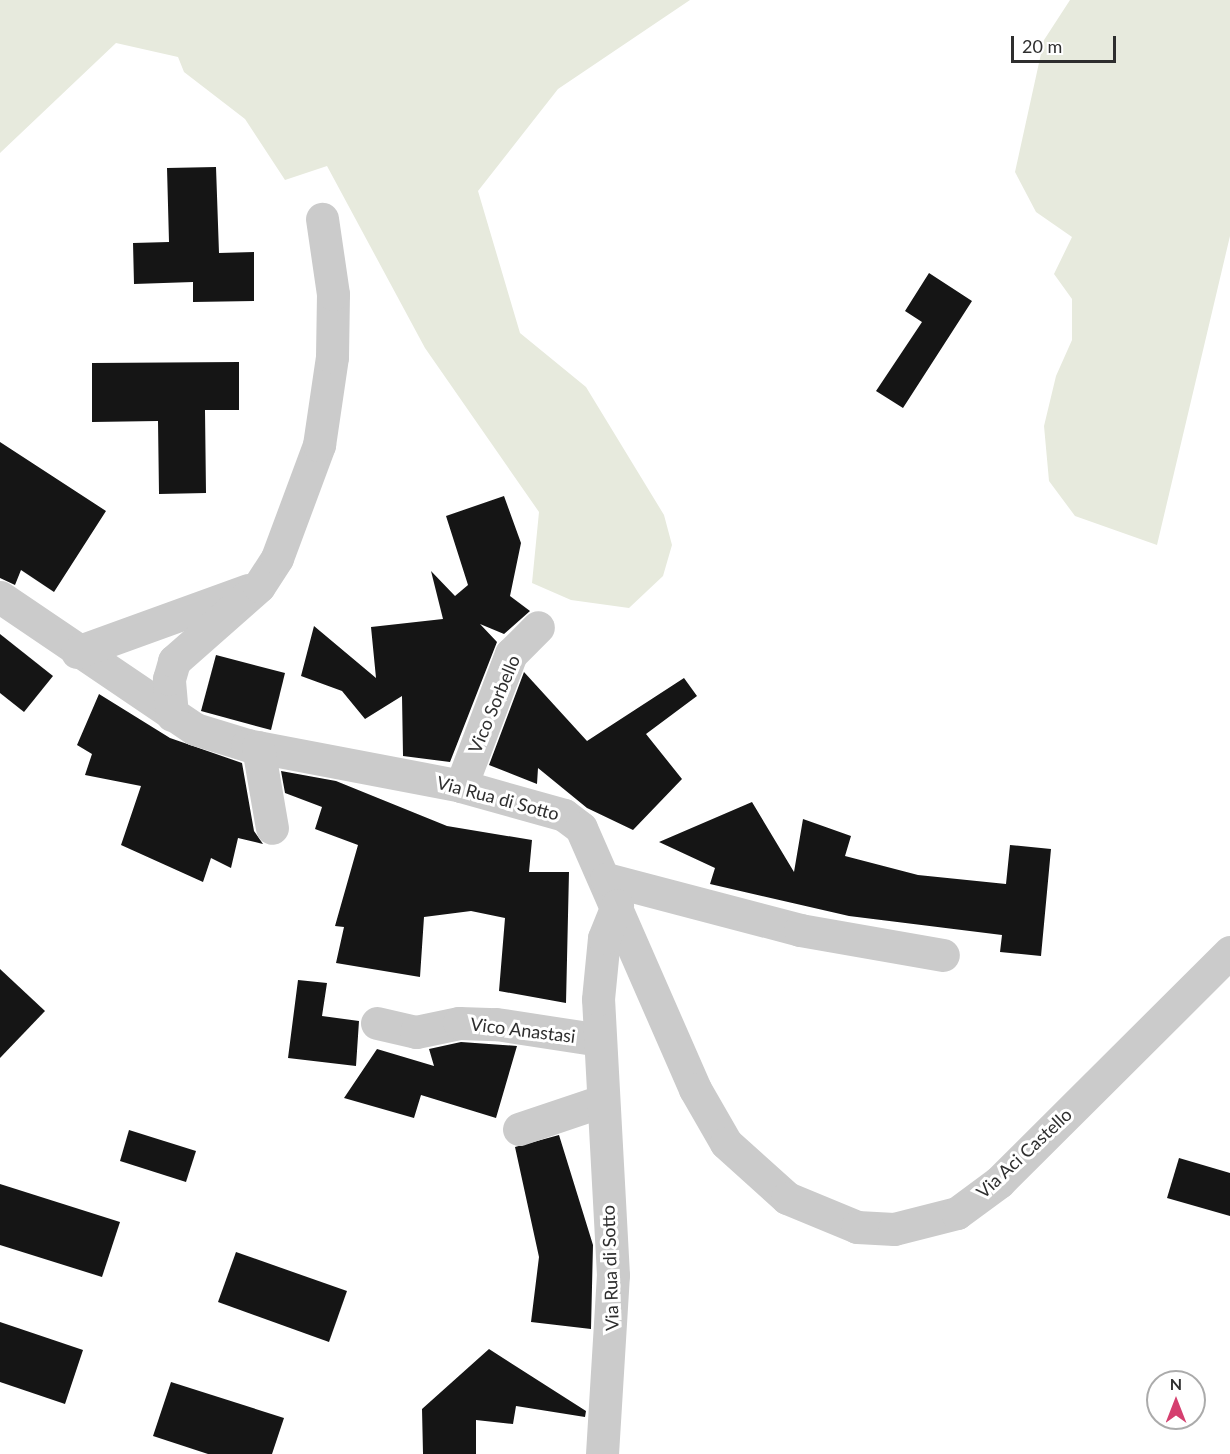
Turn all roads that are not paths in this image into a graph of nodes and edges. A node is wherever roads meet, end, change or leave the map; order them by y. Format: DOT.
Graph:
graph roads {
  1 [pos="322,219"];
  2 [pos="259,586"];
  3 [pos="0,597"];
  4 [pos="538,627"];
  5 [pos="77,652"];
  6 [pos="172,715"];
  7 [pos="258,747"];
  8 [pos="461,786"];
  9 [pos="272,828"];
  10 [pos="611,892"];
  11 [pos="1230,952"];
  12 [pos="943,955"];
  13 [pos="377,1023"];
  14 [pos="600,1040"];
  15 [pos="602,1101"];
  16 [pos="519,1129"];
  17 [pos="602,1454"];
  1 -- 2 [label="street"];
  2 -- 5 [label="street"];
  2 -- 6 [label="street"];
  3 -- 5 [label="street, Via Rua di Sotto"];
  4 -- 8 [label="street, Vico Sorbello"];
  5 -- 6 [label="street, Via Rua di Sotto"];
  6 -- 7 [label="street, Via Rua di Sotto"];
  7 -- 8 [label="street, Via Rua di Sotto"];
  7 -- 9 [label="street"];
  8 -- 10 [label="street, Via Rua di Sotto"];
  10 -- 11 [label="street, Via Aci Castello"];
  10 -- 12 [label="street"];
  10 -- 14 [label="street, Via Rua di Sotto"];
  13 -- 14 [label="street, Vico Anastasi"];
  14 -- 15 [label="street, Via Rua di Sotto"];
  15 -- 16 [label="street"];
  15 -- 17 [label="street, Via Rua di Sotto"];
}
